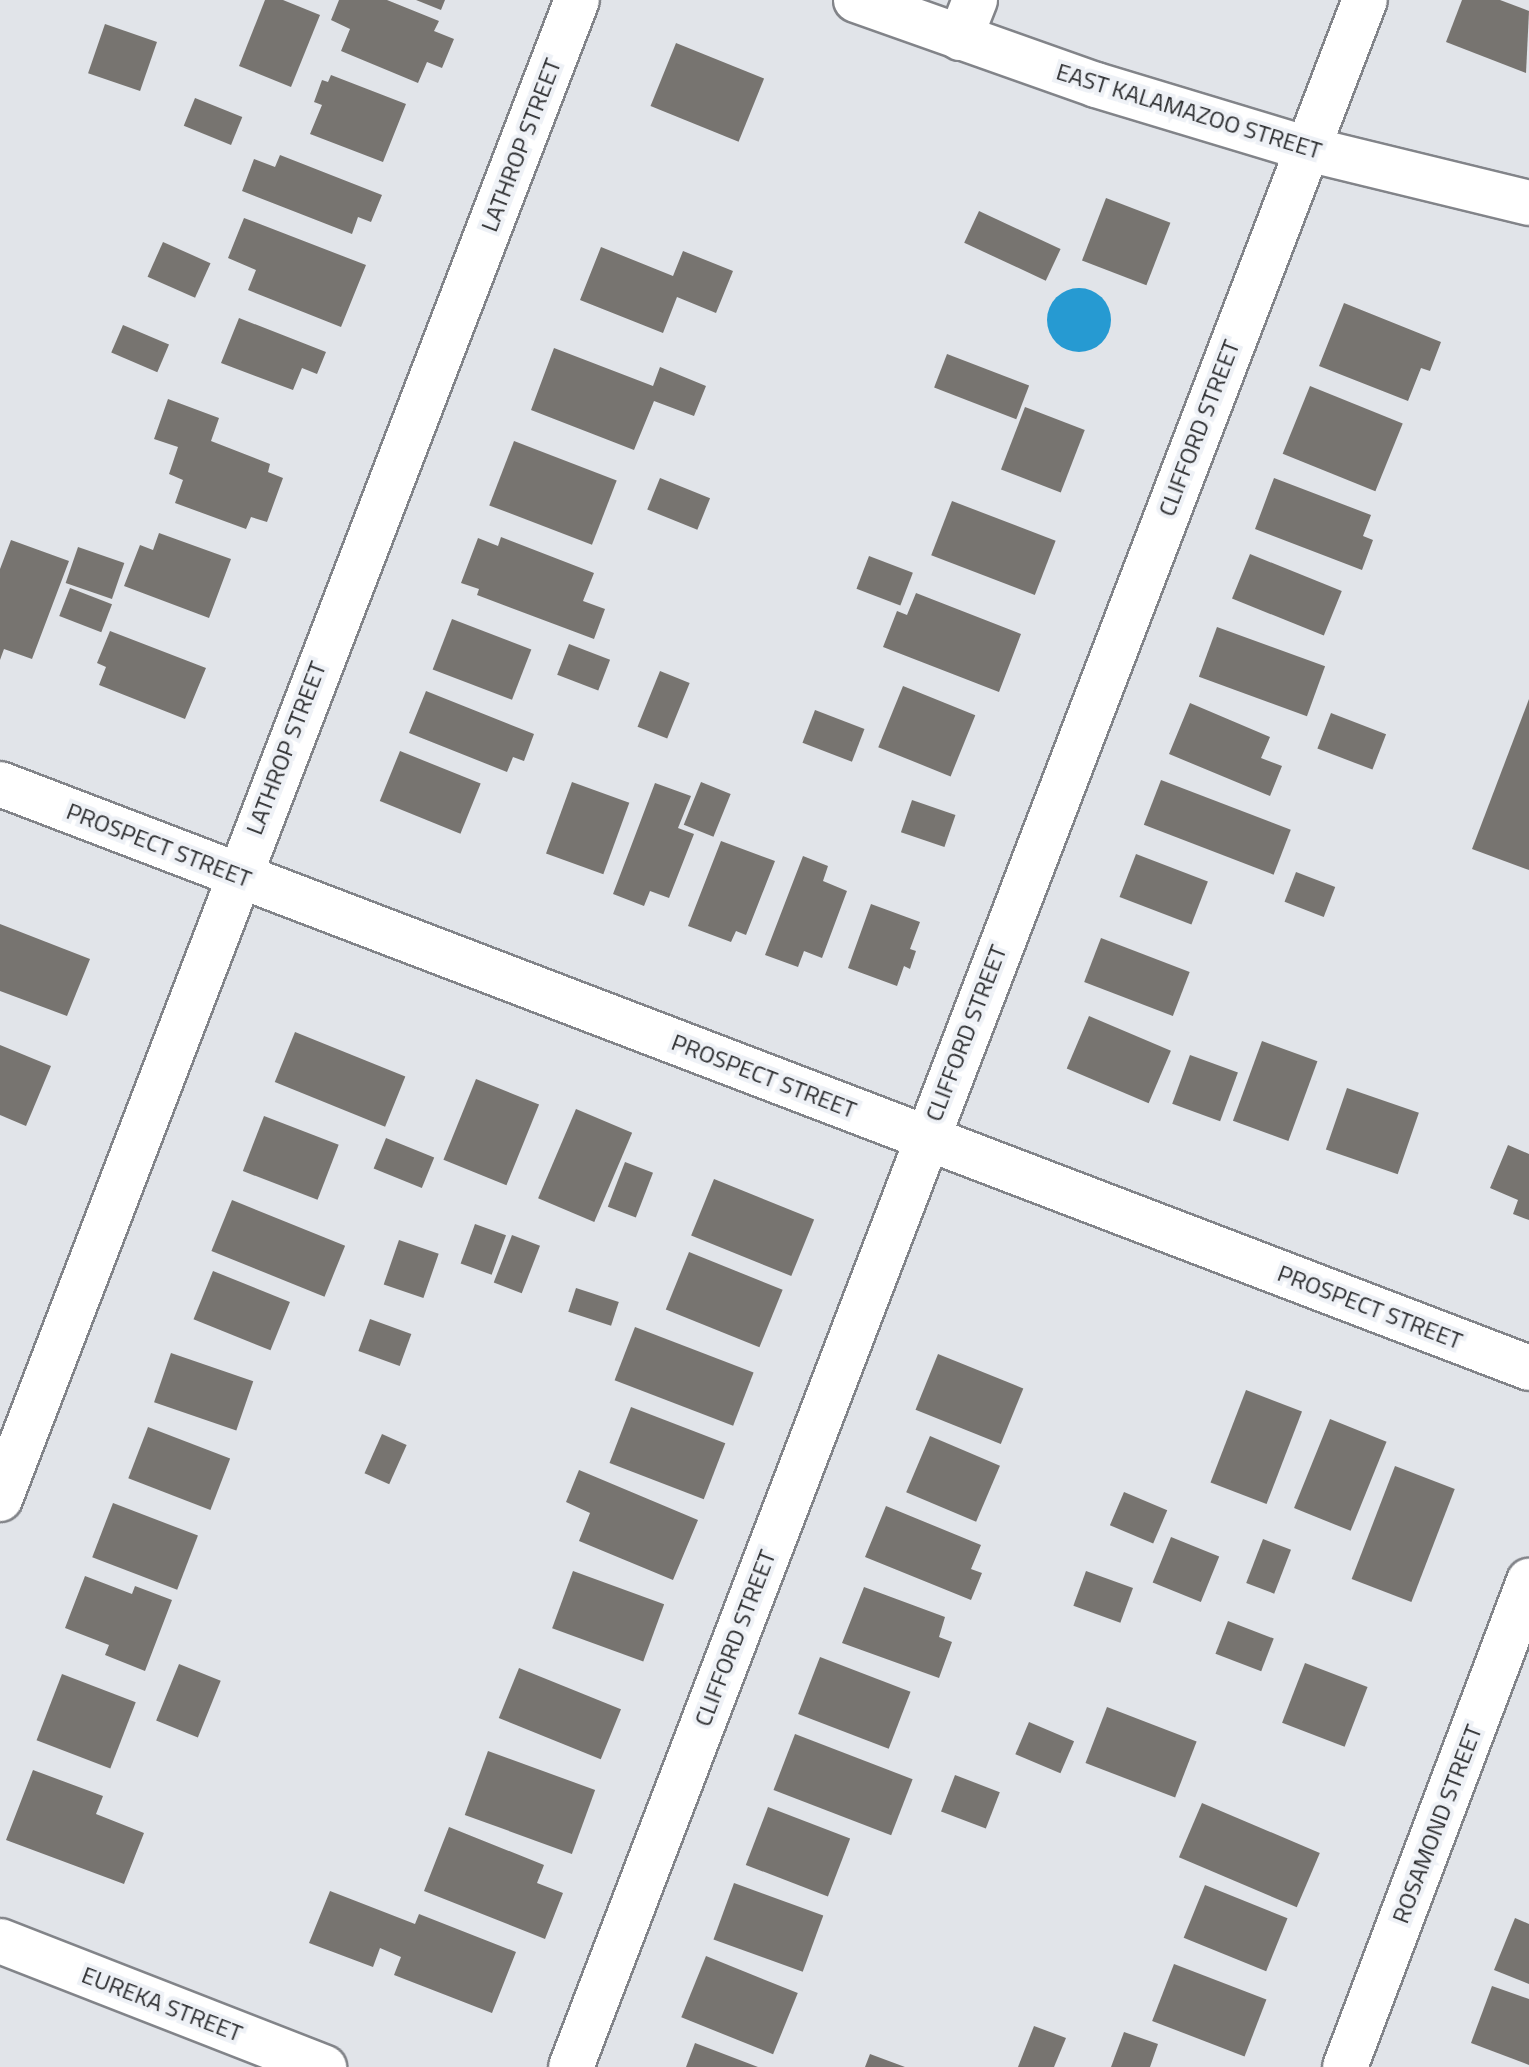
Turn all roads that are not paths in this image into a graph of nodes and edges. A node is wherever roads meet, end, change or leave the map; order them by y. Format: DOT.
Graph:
graph roads {
  1 [pos="577,0"];
  2 [pos="856,0"];
  3 [pos="1365,0"];
  4 [pos="968,19"];
  5 [pos="1308,149"];
  6 [pos="1529,203"];
  7 [pos="0,784"];
  8 [pos="237,875"];
  9 [pos="925,1138"];
  10 [pos="1529,1368"];
  11 [pos="0,1499"];
  12 [pos="1529,1581"];
  13 [pos="0,1941"];
  14 [pos="324,2067"];
  15 [pos="571,2067"];
  16 [pos="1345,2067"];
  1 -- 8 [label="street, LATHROP STREET"];
  2 -- 4 [label="street, EAST KALAMAZOO STREET"];
  3 -- 5 [label="street, CLIFFORD STREET"];
  4 -- 5 [label="street, EAST KALAMAZOO STREET"];
  5 -- 6 [label="street, EAST KALAMAZOO STREET"];
  5 -- 9 [label="street, CLIFFORD STREET"];
  7 -- 8 [label="street, PROSPECT STREET"];
  8 -- 9 [label="street, PROSPECT STREET"];
  8 -- 11 [label="street, LATHROP STREET"];
  9 -- 10 [label="street, PROSPECT STREET"];
  9 -- 15 [label="street, CLIFFORD STREET"];
  12 -- 16 [label="street, ROSAMOND STREET"];
  13 -- 14 [label="street, EUREKA STREET"];
}
